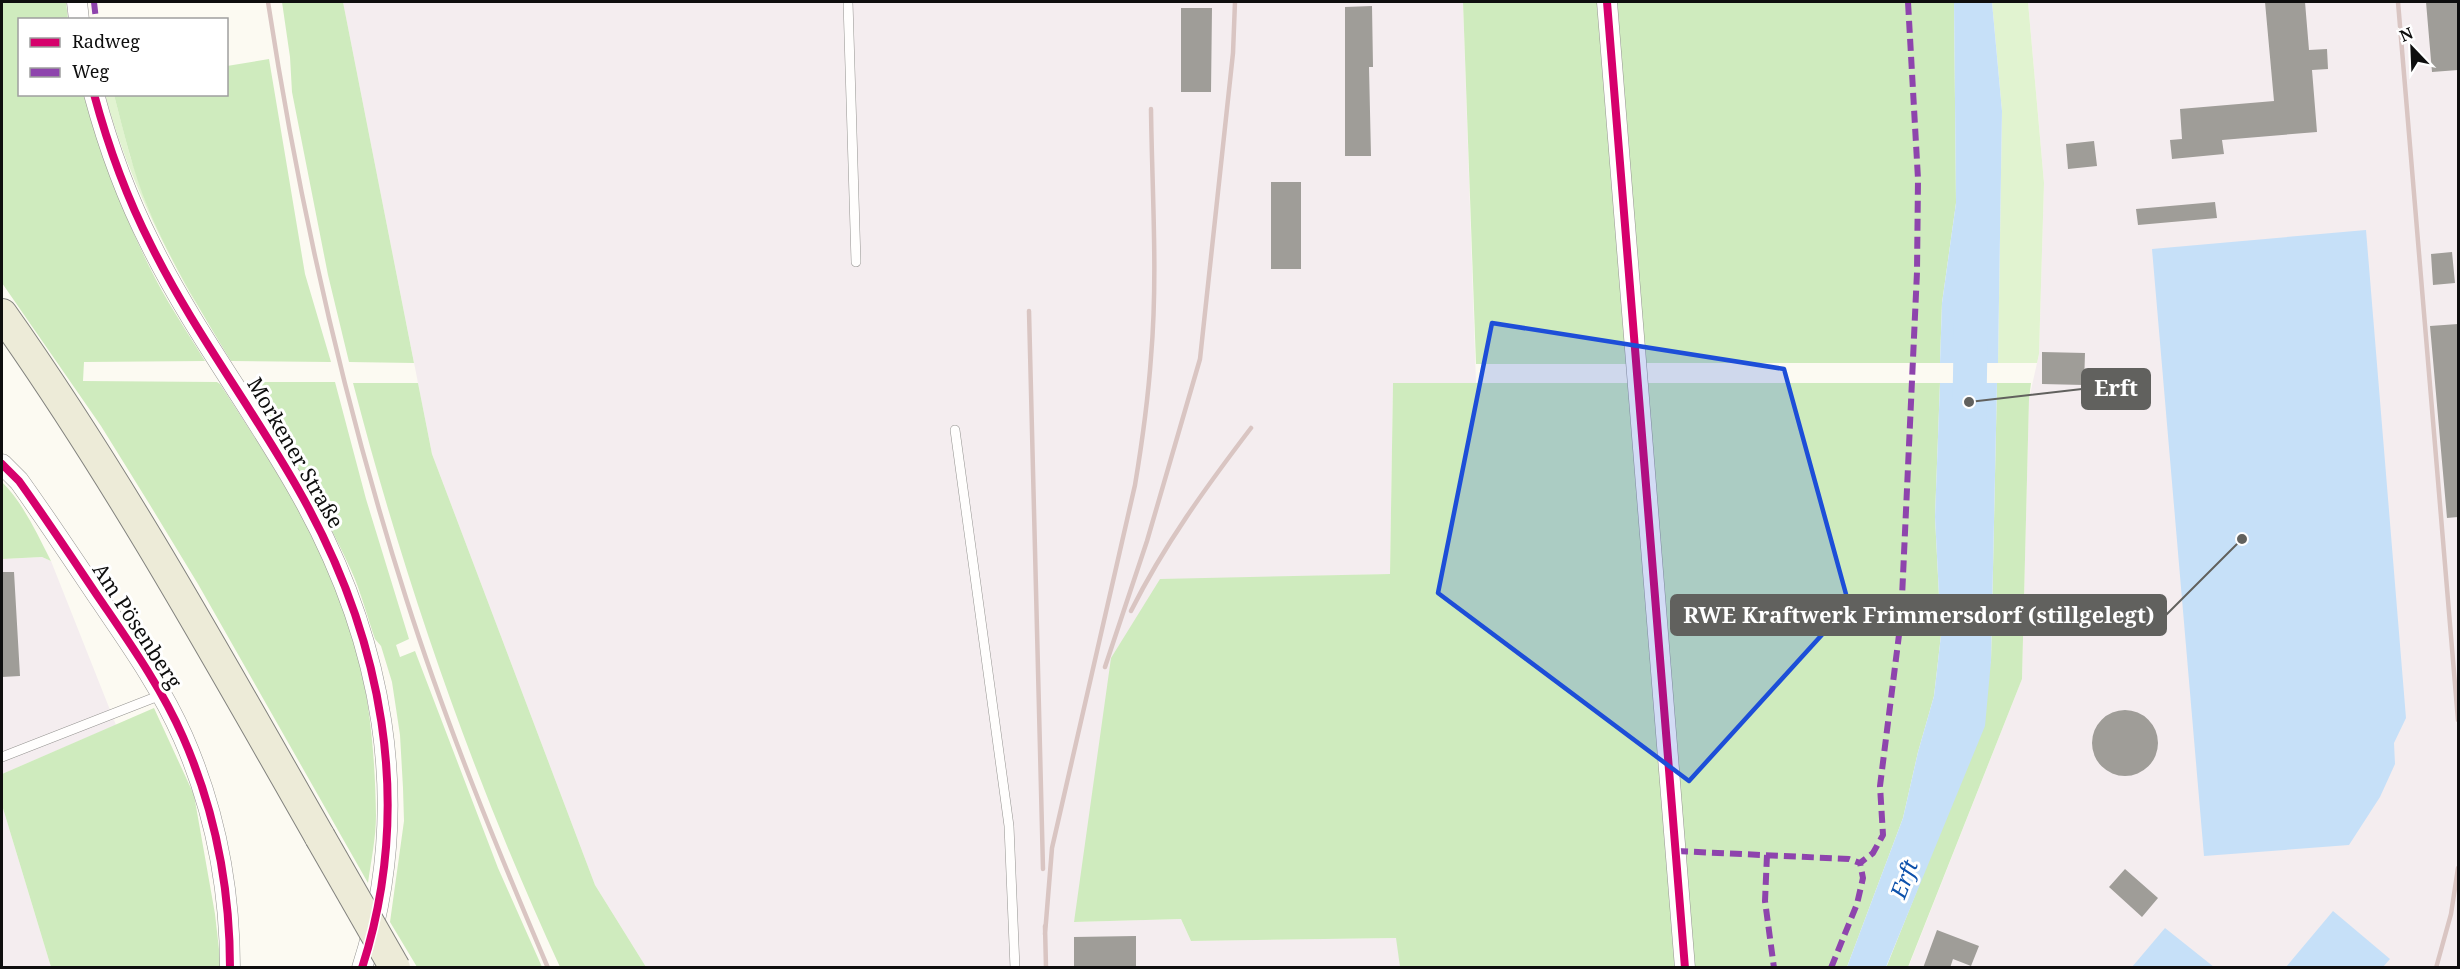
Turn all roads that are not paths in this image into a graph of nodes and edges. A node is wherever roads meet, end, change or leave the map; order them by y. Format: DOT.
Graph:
graph roads {
  1 [pos="77,2"];
  2 [pos="848,2"];
  3 [pos="1607,2"];
  4 [pos="79,18"];
  5 [pos="95,96"];
  6 [pos="855,262"];
  7 [pos="2,314"];
  8 [pos="956,430"];
  9 [pos="2,464"];
  10 [pos="161,694"];
  11 [pos="2,758"];
  12 [pos="230,968"];
  13 [pos="362,968"];
  14 [pos="395,968"];
  15 [pos="1015,968"];
  16 [pos="1685,968"];
  1 -- 4 [label="street"];
  2 -- 6 [label="lane"];
  3 -- 16 [label="street"];
  5 -- 13 [label="street, Morkener Straße"];
  7 -- 14 [label="main road, bridge"];
  8 -- 15 [label="lane"];
  9 -- 10 [label="street, Am Pösenberg"];
  10 -- 11 [label="lane"];
  10 -- 12 [label="street, Am Pösenberg"];
}
